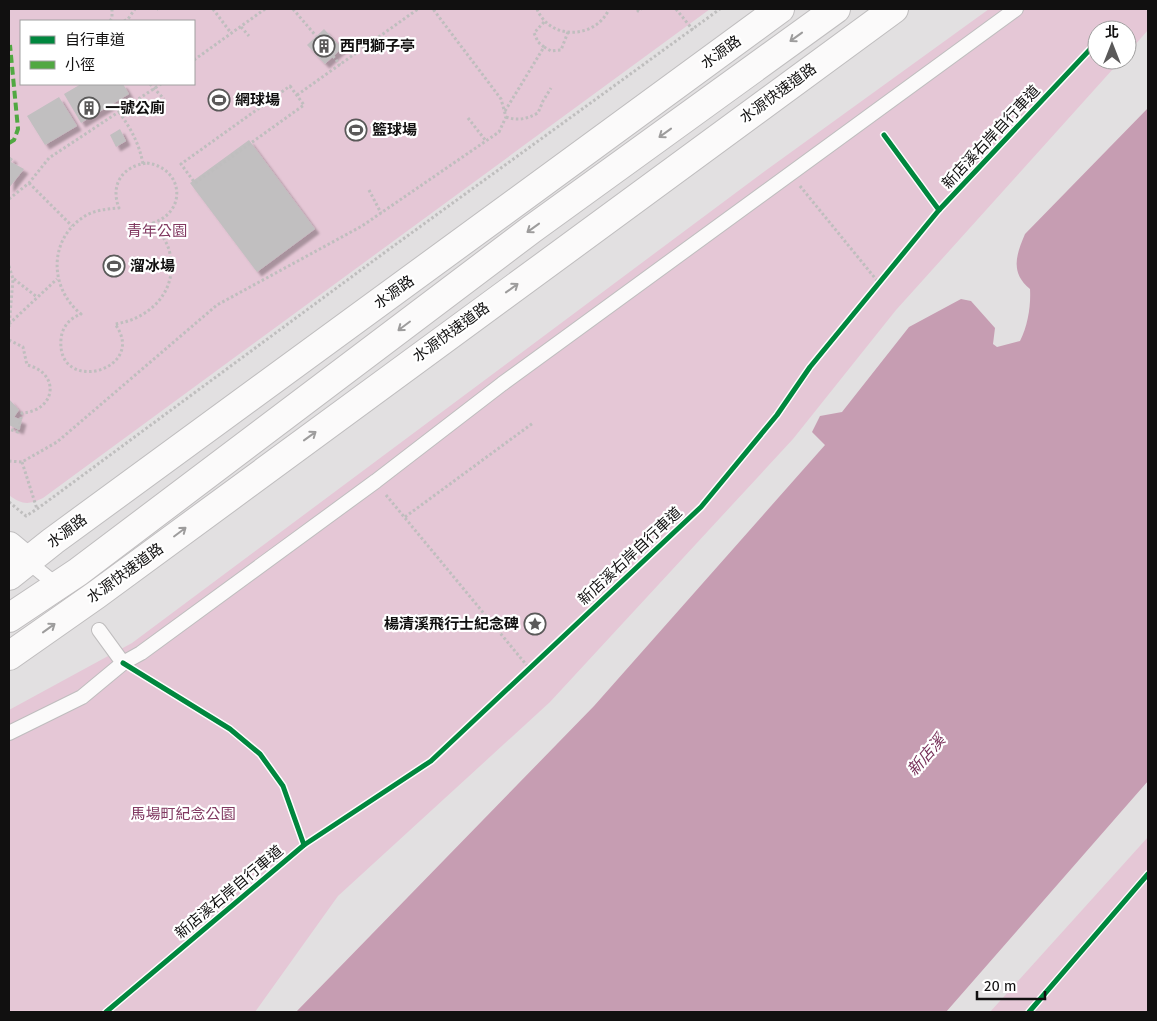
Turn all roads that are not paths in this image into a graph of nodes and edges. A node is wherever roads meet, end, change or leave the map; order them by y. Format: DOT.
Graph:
graph roads {
  1 [pos="780,9"];
  2 [pos="836,9"];
  3 [pos="894,9"];
  4 [pos="1016,9"];
  5 [pos="15,561"];
  6 [pos="58,586"];
  7 [pos="9,618"];
  8 [pos="99,630"];
  9 [pos="9,656"];
  10 [pos="123,663"];
  11 [pos="9,733"];
  1 -- 5 [label="main road, 水源路"];
  2 -- 6 [label="main road, 水源快速道路, one-way"];
  9 -- 3 [label="main road, 水源快速道路, one-way"];
  4 -- 10 [label="lane"];
  5 -- 6 [label="lane"];
  6 -- 7 [label="main road, 水源快速道路"];
  8 -- 10 [label="lane"];
  10 -- 11 [label="lane"];
}
